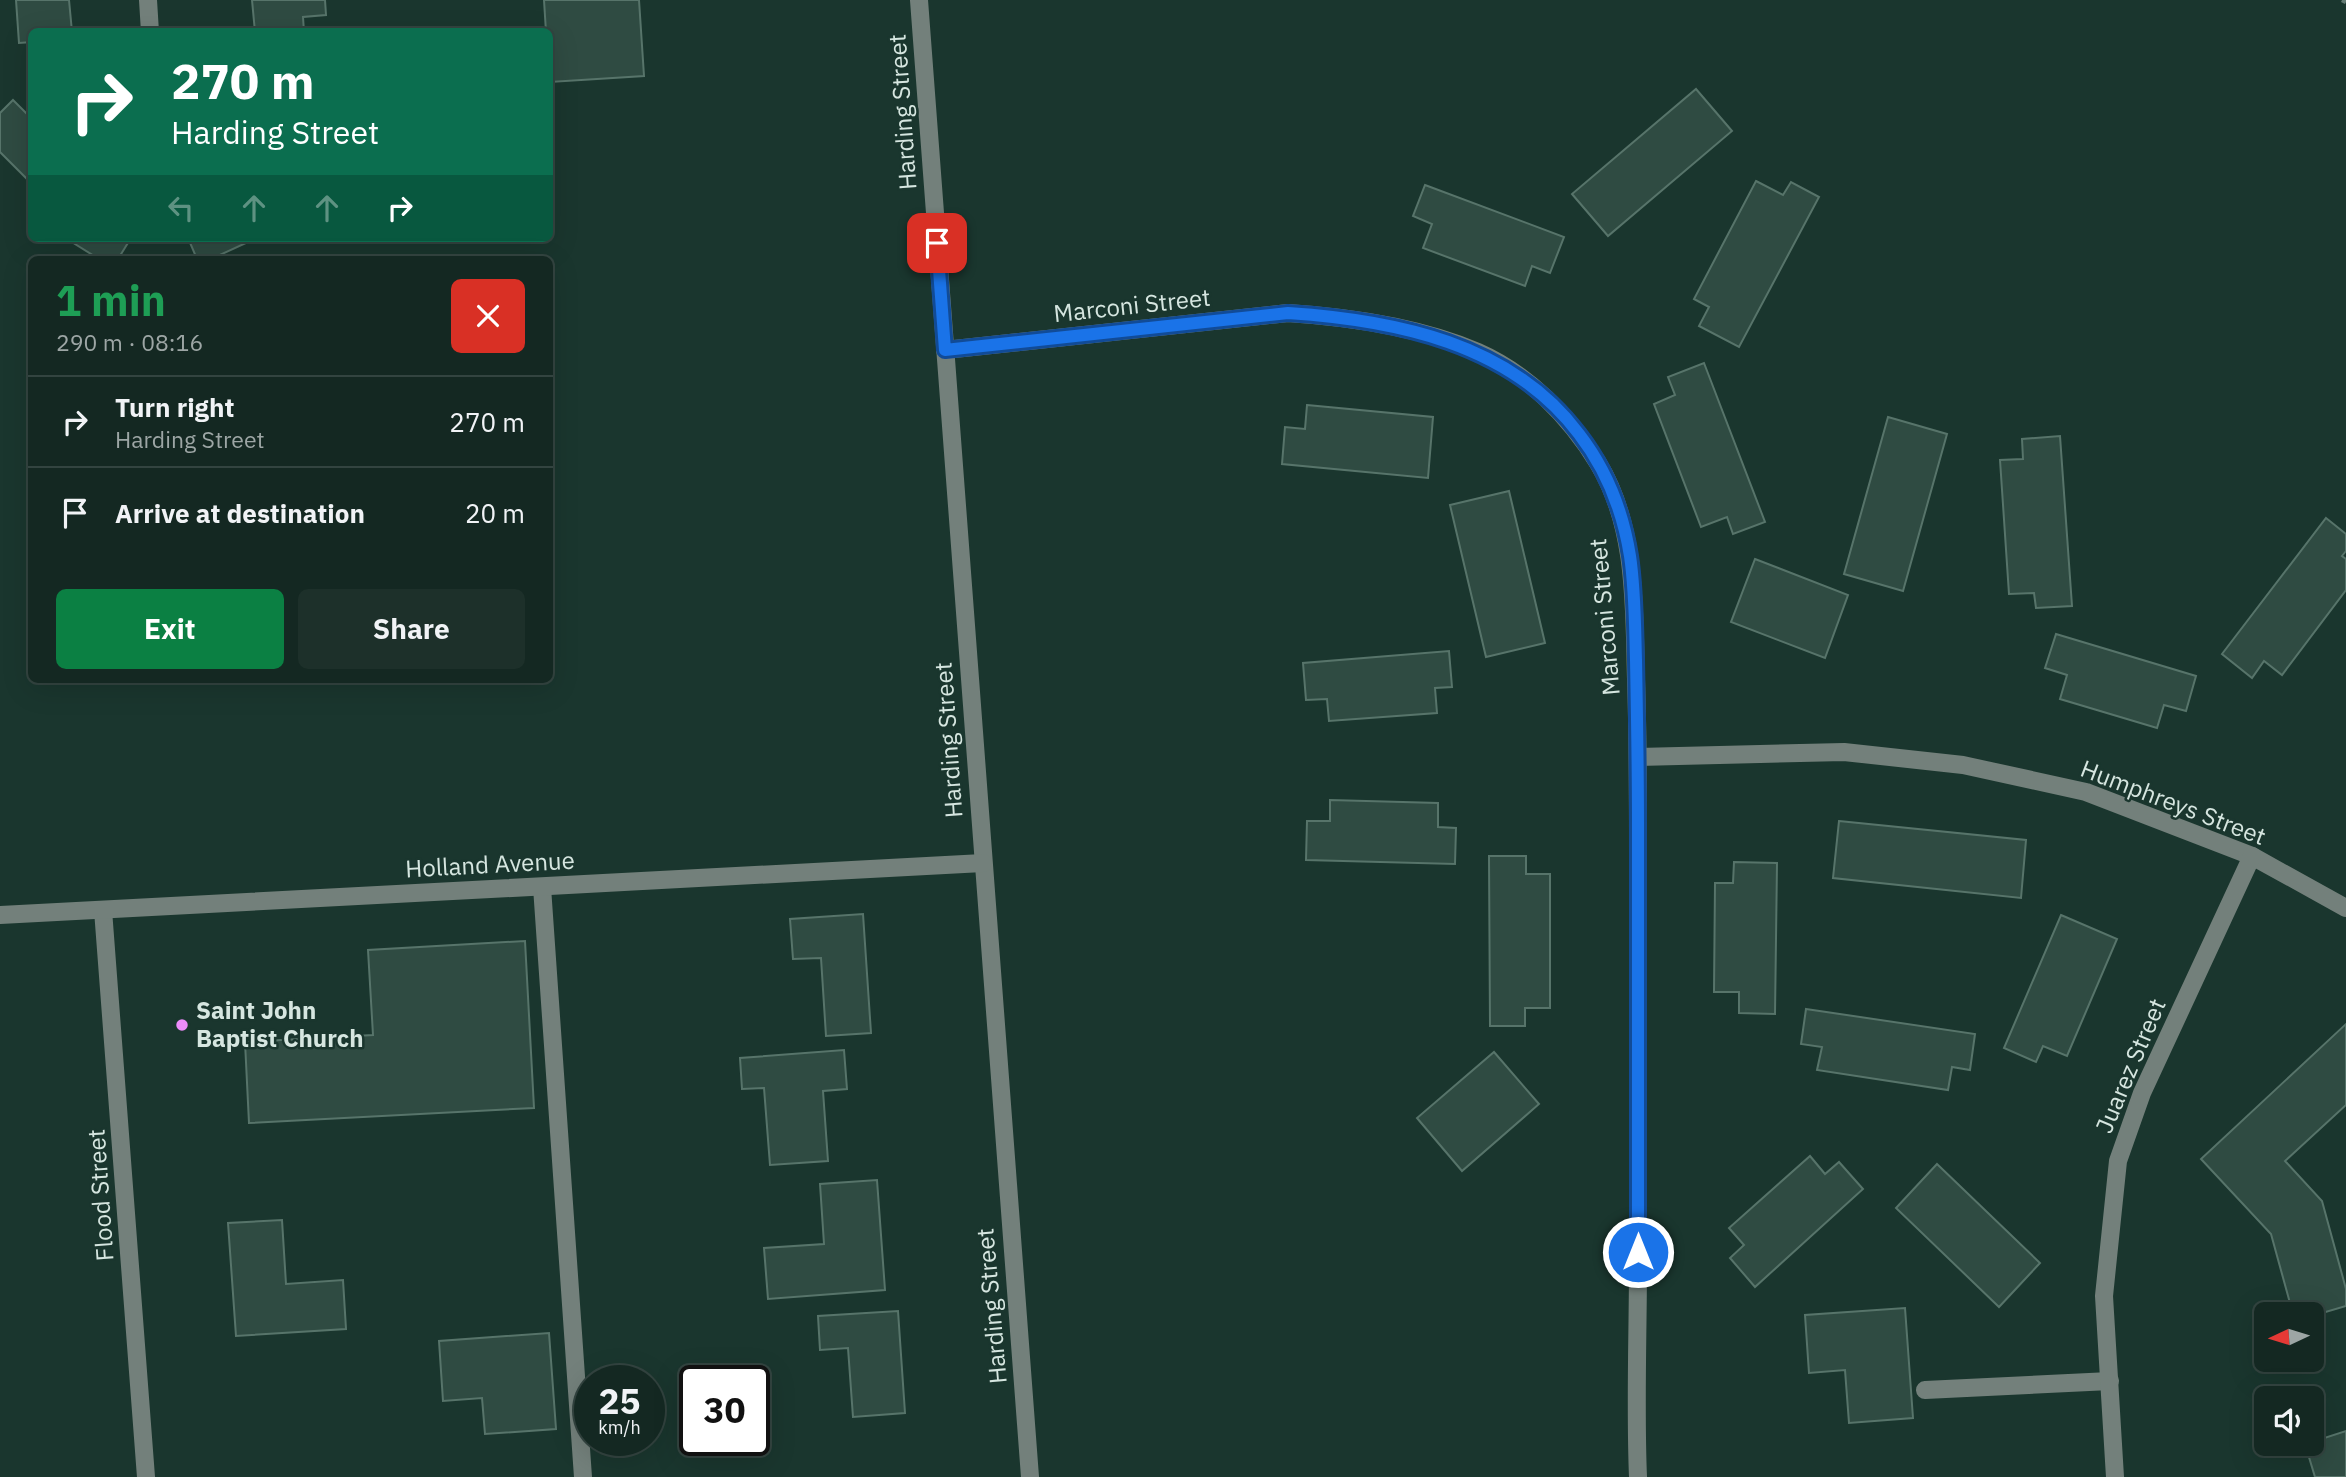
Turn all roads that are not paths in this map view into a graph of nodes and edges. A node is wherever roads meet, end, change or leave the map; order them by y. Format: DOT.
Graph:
graph roads {
  1 [pos="148,0"];
  2 [pos="919,0"];
  3 [pos="150,28"];
  4 [pos="945,350"];
  5 [pos="1638,757"];
  6 [pos="2252,856"];
  7 [pos="983,863"];
  8 [pos="542,887"];
  9 [pos="2346,908"];
  10 [pos="103,910"];
  11 [pos="0,915"];
  12 [pos="2110,1381"];
  13 [pos="1925,1390"];
  14 [pos="146,1477"];
  15 [pos="583,1477"];
  16 [pos="1030,1477"];
  17 [pos="1638,1477"];
  18 [pos="2115,1477"];
  1 -- 3 [label="street"];
  2 -- 4 [label="street, Harding Street"];
  4 -- 5 [label="street, Marconi Street"];
  4 -- 7 [label="street, Harding Street"];
  5 -- 6 [label="street, Humphreys Street"];
  5 -- 17 [label="street, Marconi Street"];
  6 -- 9 [label="street, Humphreys Street"];
  6 -- 12 [label="street, Juarez Street"];
  7 -- 8 [label="street, Holland Avenue"];
  7 -- 16 [label="street, Harding Street"];
  8 -- 10 [label="street, Holland Avenue"];
  8 -- 15 [label="street"];
  10 -- 11 [label="street, Holland Avenue"];
  10 -- 14 [label="street, Flood Street"];
  12 -- 13 [label="street"];
  12 -- 18 [label="street, Juarez Street"];
}
